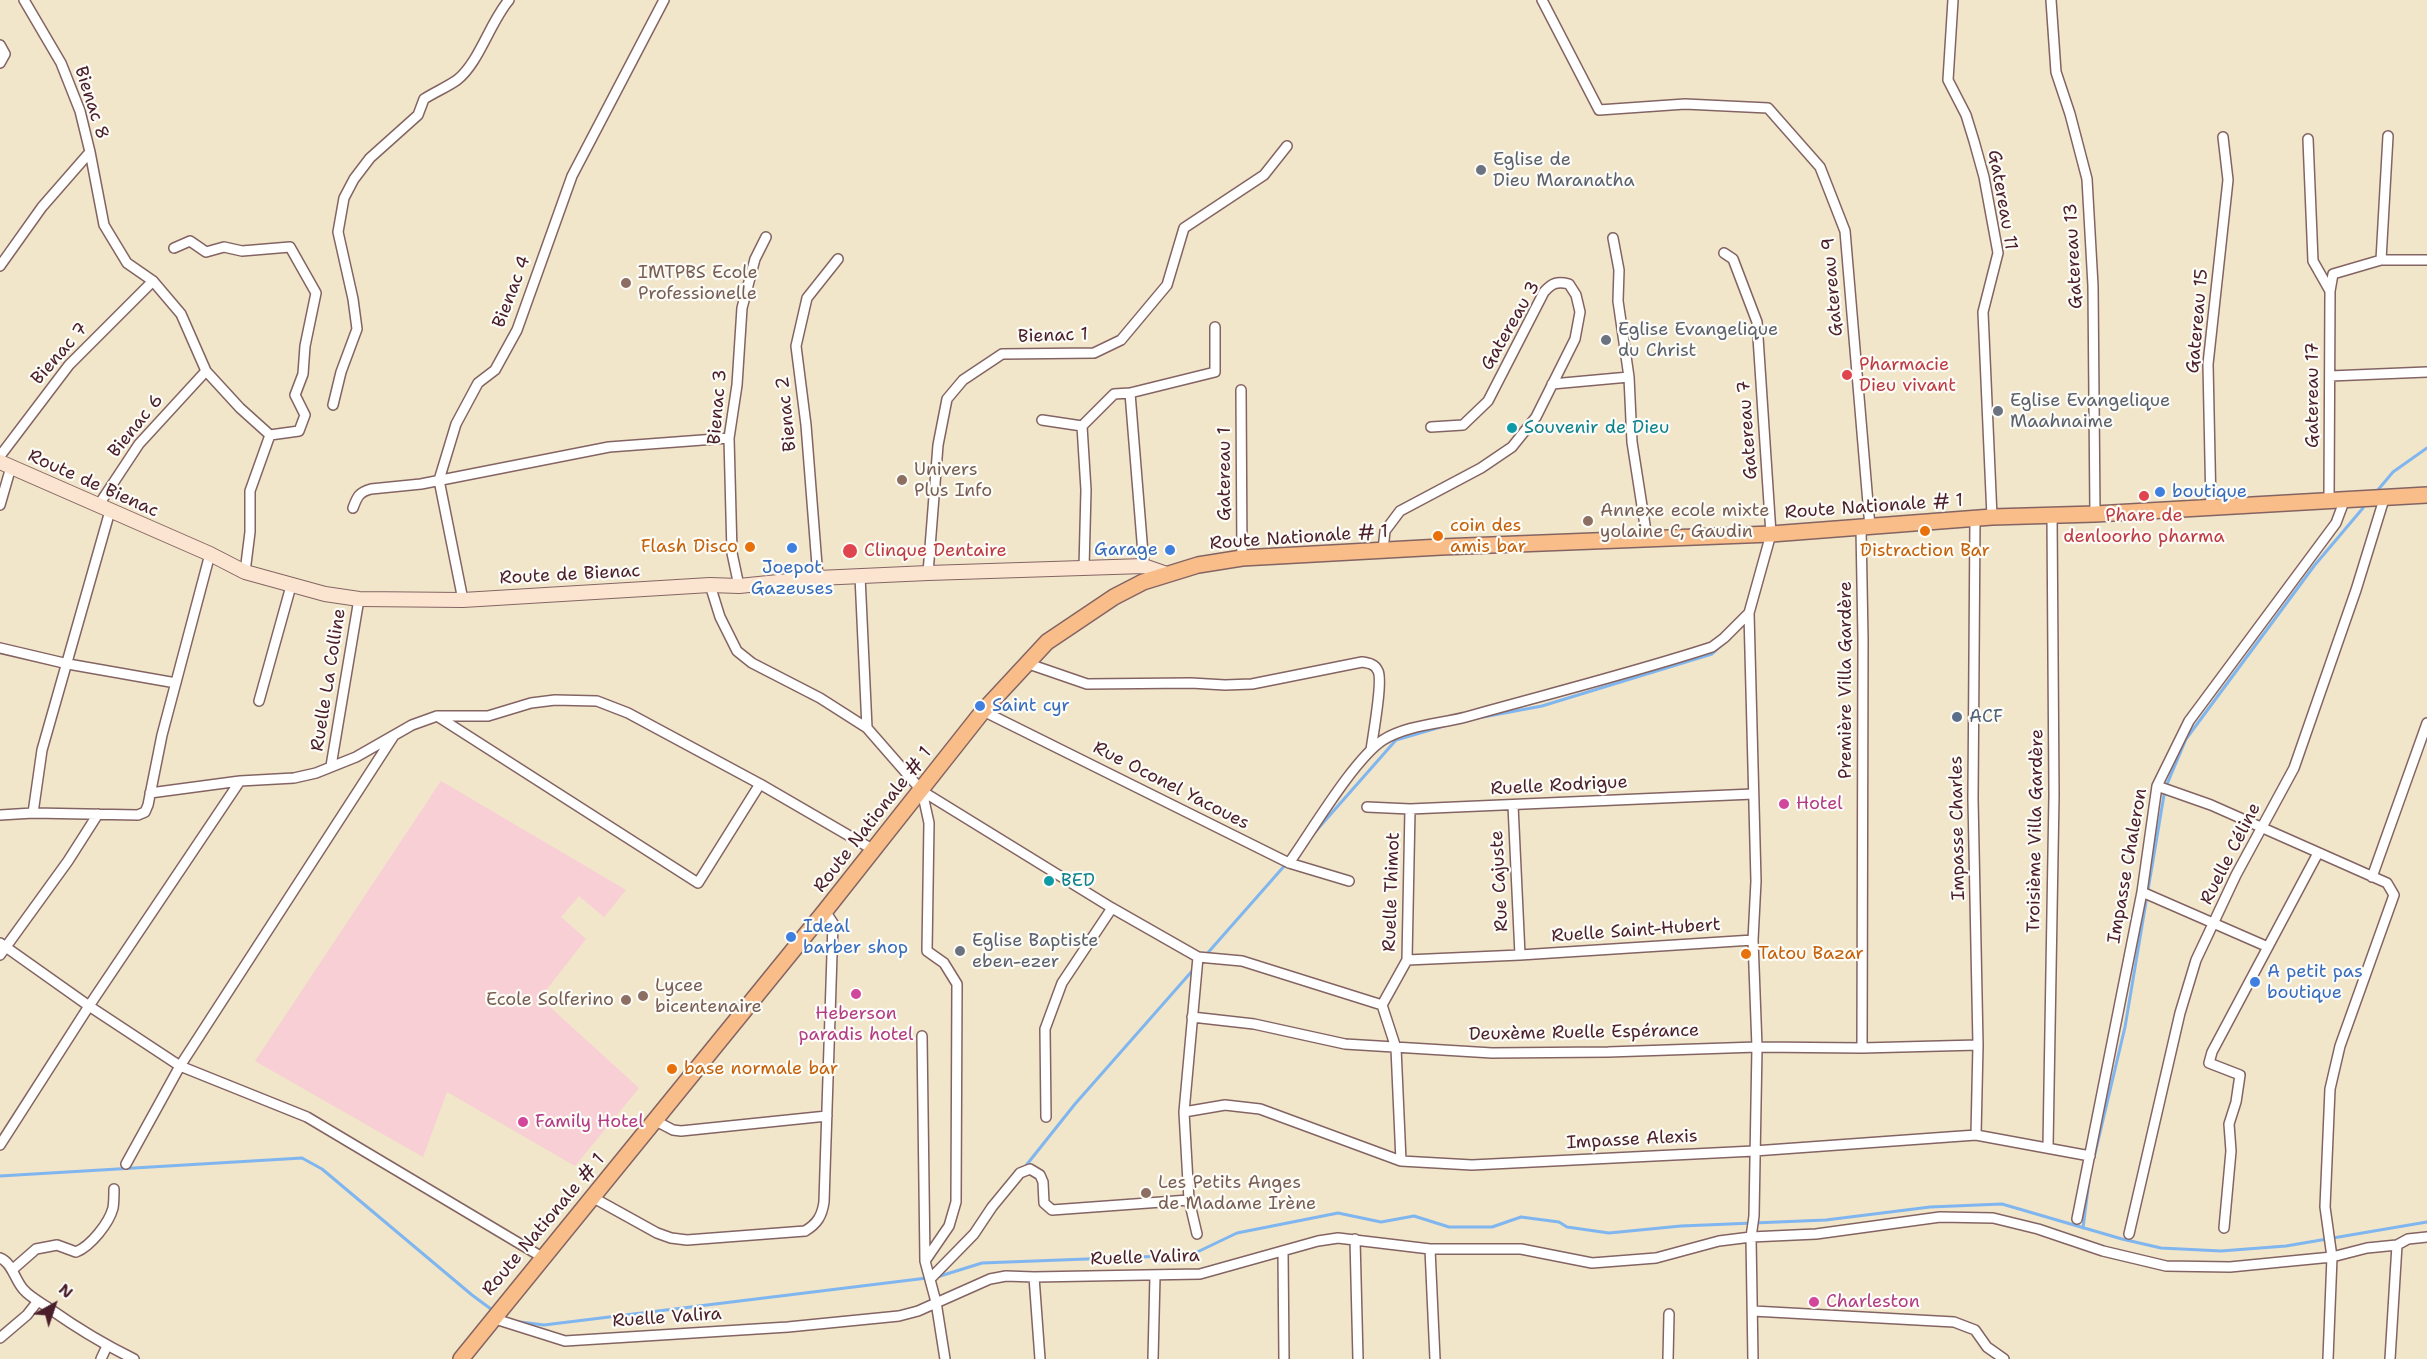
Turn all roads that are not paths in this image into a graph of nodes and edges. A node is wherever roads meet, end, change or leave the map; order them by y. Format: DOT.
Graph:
graph roads {
  1 [pos="24,0"];
  2 [pos="509,0"];
  3 [pos="664,0"];
  4 [pos="1542,0"];
  5 [pos="1953,0"];
  6 [pos="2051,0"];
  7 [pos="0,45"];
  8 [pos="0,63"];
  9 [pos="2388,136"];
  10 [pos="2223,137"];
  11 [pos="2308,139"];
  12 [pos="1287,146"];
  13 [pos="90,152"];
  14 [pos="766,237"];
  15 [pos="1613,237"];
  16 [pos="174,248"];
  17 [pos="1724,253"];
  18 [pos="838,259"];
  19 [pos="2381,260"];
  20 [pos="2427,260"];
  21 [pos="0,266"];
  22 [pos="153,281"];
  23 [pos="2330,291"];
  24 [pos="1215,327"];
  25 [pos="206,371"];
  26 [pos="2427,372"];
  27 [pos="2330,376"];
  28 [pos="1629,377"];
  29 [pos="1552,384"];
  30 [pos="1241,390"];
  31 [pos="1130,393"];
  32 [pos="333,405"];
  33 [pos="1042,420"];
  34 [pos="1082,426"];
  35 [pos="1431,427"];
  36 [pos="270,435"];
  37 [pos="729,438"];
  38 [pos="0,456"];
  39 [pos="5,465"];
  40 [pos="439,480"];
  41 [pos="2427,495"];
  42 [pos="2385,496"];
  43 [pos="2337,500"];
  44 [pos="0,505"];
  45 [pos="352,508"];
  46 [pos="2211,508"];
  47 [pos="104,509"];
  48 [pos="2095,514"];
  49 [pos="2052,516"];
  50 [pos="1992,517"];
  51 [pos="1975,519"];
  52 [pos="1866,528"];
  53 [pos="1771,534"];
  54 [pos="1647,538"];
  55 [pos="1383,550"];
  56 [pos="210,554"];
  57 [pos="1242,558"];
  58 [pos="1144,566"];
  59 [pos="1084,568"];
  60 [pos="245,572"];
  61 [pos="928,573"];
  62 [pos="1167,574"];
  63 [pos="860,576"];
  64 [pos="818,578"];
  65 [pos="710,585"];
  66 [pos="291,586"];
  67 [pos="739,586"];
  68 [pos="359,599"];
  69 [pos="463,600"];
  70 [pos="1749,613"];
  71 [pos="0,648"];
  72 [pos="1025,663"];
  73 [pos="68,664"];
  74 [pos="176,683"];
  75 [pos="259,701"];
  76 [pos="983,711"];
  77 [pos="437,716"];
  78 [pos="2427,723"];
  79 [pos="867,728"];
  80 [pos="395,735"];
  81 [pos="1371,750"];
  82 [pos="331,766"];
  83 [pos="240,781"];
  84 [pos="760,784"];
  85 [pos="2157,786"];
  86 [pos="922,791"];
  87 [pos="150,793"];
  88 [pos="1753,794"];
  89 [pos="1513,805"];
  90 [pos="1367,807"];
  91 [pos="1410,809"];
  92 [pos="33,813"];
  93 [pos="98,814"];
  94 [pos="0,815"];
  95 [pos="2262,828"];
  96 [pos="872,849"];
  97 [pos="2318,853"];
  98 [pos="1289,863"];
  99 [pos="2372,877"];
  100 [pos="1349,880"];
  101 [pos="2142,892"];
  102 [pos="1112,908"];
  103 [pos="825,911"];
  104 [pos="2214,922"];
  105 [pos="1753,940"];
  106 [pos="4,945"];
  107 [pos="2268,947"];
  108 [pos="0,955"];
  109 [pos="1520,955"];
  110 [pos="1198,957"];
  111 [pos="1407,960"];
  112 [pos="1382,1005"];
  113 [pos="88,1006"];
  114 [pos="1192,1017"];
  115 [pos="922,1036"];
  116 [pos="1978,1045"];
  117 [pos="1757,1047"];
  118 [pos="1396,1048"];
  119 [pos="1862,1048"];
  120 [pos="180,1066"];
  121 [pos="1184,1112"];
  122 [pos="826,1116"];
  123 [pos="1046,1117"];
  124 [pos="654,1120"];
  125 [pos="1976,1135"];
  126 [pos="0,1145"];
  127 [pos="2048,1147"];
  128 [pos="1754,1151"];
  129 [pos="2090,1156"];
  130 [pos="1401,1161"];
  131 [pos="126,1164"];
  132 [pos="114,1189"];
  133 [pos="592,1197"];
  134 [pos="1189,1200"];
  135 [pos="2077,1219"];
  136 [pos="2224,1228"];
  137 [pos="1197,1234"];
  138 [pos="2129,1234"];
  139 [pos="1751,1237"];
  140 [pos="2427,1237"];
  141 [pos="1355,1239"];
  142 [pos="2397,1245"];
  143 [pos="1430,1249"];
  144 [pos="1283,1251"];
  145 [pos="2332,1253"];
  146 [pos="542,1257"];
  147 [pos="0,1258"];
  148 [pos="926,1261"];
  149 [pos="12,1270"];
  150 [pos="1155,1276"];
  151 [pos="1034,1277"];
  152 [pos="931,1278"];
  153 [pos="38,1300"];
  154 [pos="936,1302"];
  155 [pos="1753,1311"];
  156 [pos="1669,1314"];
  157 [pos="492,1318"];
  158 [pos="0,1338"];
  159 [pos="107,1346"];
  160 [pos="101,1359"];
  161 [pos="134,1359"];
  162 [pos="460,1359"];
  163 [pos="945,1359"];
  164 [pos="1040,1359"];
  165 [pos="1153,1359"];
  166 [pos="1284,1359"];
  167 [pos="1358,1359"];
  168 [pos="1435,1359"];
  169 [pos="1668,1359"];
  170 [pos="1753,1359"];
  171 [pos="2004,1359"];
  172 [pos="2328,1359"];
  173 [pos="2390,1359"];
  1 -- 13 [label="street, Bienac 8"];
  2 -- 32 [label="street"];
  3 -- 40 [label="street, Bienac 4"];
  4 -- 52 [label="street, Gatereau 9"];
  5 -- 50 [label="street, Gatereau 11"];
  6 -- 48 [label="street, Gatereau 13"];
  7 -- 8 [label="street"];
  9 -- 19 [label="street"];
  10 -- 46 [label="street, Gatereau 15"];
  11 -- 23 [label="street, Gatereau 17"];
  12 -- 61 [label="street, Bienac 1"];
  13 -- 21 [label="street, Bienac 8"];
  13 -- 22 [label="street"];
  14 -- 37 [label="street, Bienac 3"];
  15 -- 28 [label="street"];
  16 -- 36 [label="street"];
  17 -- 53 [label="street, Gatereau 7"];
  18 -- 64 [label="street, Bienac 2"];
  19 -- 20 [label="street"];
  19 -- 23 [label="street"];
  22 -- 25 [label="street"];
  22 -- 38 [label="street, Bienac 7"];
  23 -- 27 [label="street, Gatereau 17"];
  24 -- 31 [label="street"];
  25 -- 36 [label="street"];
  25 -- 47 [label="street, Bienac 6"];
  26 -- 27 [label="street"];
  27 -- 43 [label="street, Gatereau 17"];
  28 -- 29 [label="street"];
  28 -- 54 [label="street"];
  29 -- 35 [label="street, Gatereau 3"];
  29 -- 55 [label="street, Gatereau 3"];
  30 -- 57 [label="street, Gatereau 1"];
  31 -- 34 [label="street"];
  31 -- 58 [label="street"];
  33 -- 34 [label="street"];
  34 -- 59 [label="street"];
  36 -- 60 [label="street"];
  37 -- 40 [label="street"];
  37 -- 67 [label="street, Bienac 3"];
  39 -- 44 [label="street"];
  39 -- 47 [label="main road, Route de Bienac"];
  40 -- 45 [label="street"];
  40 -- 69 [label="street, Bienac 4"];
  41 -- 42 [label="main road, Route Nationale # 1"];
  42 -- 43 [label="main road, Route Nationale # 1"];
  42 -- 95 [label="street, Ruelle Céline"];
  43 -- 46 [label="main road, Route Nationale # 1"];
  43 -- 85 [label="street, Impasse Chaleron"];
  46 -- 48 [label="main road, Route Nationale # 1"];
  47 -- 56 [label="main road, Route de Bienac"];
  47 -- 73 [label="street, Bienac 6"];
  48 -- 49 [label="main road, Route Nationale # 1"];
  49 -- 50 [label="main road, Route Nationale # 1"];
  49 -- 127 [label="street, Troisième Villa Gardère"];
  50 -- 51 [label="main road, Route Nationale # 1"];
  51 -- 52 [label="main road, Route Nationale # 1"];
  51 -- 116 [label="street, Impasse Charles"];
  52 -- 53 [label="main road, Route Nationale # 1"];
  52 -- 119 [label="street, Première Villa Gardère"];
  53 -- 54 [label="main road, Route Nationale # 1"];
  53 -- 70 [label="street, Gatereau 7"];
  54 -- 55 [label="main road, Route Nationale # 1"];
  55 -- 57 [label="main road, Route Nationale # 1"];
  56 -- 60 [label="main road, Route de Bienac"];
  56 -- 74 [label="street"];
  57 -- 62 [label="main road, Route Nationale # 1"];
  58 -- 59 [label="main road, Route de Bienac"];
  58 -- 62 [label="main road, Route de Bienac"];
  59 -- 61 [label="main road, Route de Bienac"];
  60 -- 66 [label="main road, Route de Bienac"];
  61 -- 63 [label="main road, Route de Bienac"];
  62 -- 72 [label="main road, Route Nationale # 1"];
  63 -- 64 [label="main road, Route de Bienac"];
  63 -- 79 [label="street"];
  64 -- 67 [label="main road, Route de Bienac"];
  65 -- 67 [label="main road, Route de Bienac"];
  65 -- 69 [label="main road, Route de Bienac"];
  65 -- 79 [label="street"];
  66 -- 68 [label="main road, Route de Bienac"];
  66 -- 75 [label="street"];
  68 -- 69 [label="main road, Route de Bienac"];
  68 -- 82 [label="street, Ruelle La Colline"];
  70 -- 81 [label="street"];
  70 -- 88 [label="street"];
  71 -- 73 [label="street"];
  72 -- 76 [label="main road, Route Nationale # 1"];
  72 -- 81 [label="street"];
  73 -- 74 [label="street"];
  73 -- 92 [label="street, Bienac 6"];
  74 -- 87 [label="street"];
  76 -- 86 [label="main road, Route Nationale # 1"];
  76 -- 98 [label="street, Rue Oconel Yacoues"];
  77 -- 80 [label="street"];
  77 -- 84 [label="street"];
  77 -- 84 [label="street"];
  78 -- 99 [label="street"];
  79 -- 86 [label="street"];
  80 -- 82 [label="street"];
  80 -- 120 [label="street"];
  81 -- 98 [label="street"];
  82 -- 83 [label="street"];
  83 -- 87 [label="street"];
  83 -- 113 [label="street"];
  84 -- 96 [label="street"];
  85 -- 95 [label="street"];
  85 -- 101 [label="street, Impasse Chaleron"];
  86 -- 96 [label="main road, Route Nationale # 1"];
  86 -- 102 [label="street"];
  86 -- 148 [label="street"];
  87 -- 93 [label="street"];
  88 -- 89 [label="street, Ruelle Rodrigue"];
  88 -- 105 [label="street"];
  89 -- 91 [label="street, Ruelle Rodrigue"];
  89 -- 109 [label="street, Rue Cajuste"];
  90 -- 91 [label="street, Ruelle Rodrigue"];
  91 -- 111 [label="street, Ruelle Thimot"];
  92 -- 93 [label="street"];
  92 -- 94 [label="street"];
  93 -- 106 [label="street"];
  95 -- 97 [label="street"];
  95 -- 104 [label="street, Ruelle Céline"];
  96 -- 103 [label="main road, Route Nationale # 1"];
  97 -- 99 [label="street"];
  97 -- 107 [label="street"];
  98 -- 100 [label="street, Rue Oconel Yacoues"];
  99 -- 145 [label="street"];
  101 -- 104 [label="street"];
  101 -- 129 [label="street, Impasse Chaleron"];
  102 -- 110 [label="street"];
  102 -- 123 [label="street"];
  103 -- 122 [label="street"];
  103 -- 124 [label="main road, Route Nationale # 1"];
  104 -- 107 [label="street"];
  104 -- 138 [label="street, Ruelle Céline"];
  105 -- 109 [label="street, Ruelle Saint-Hubert"];
  105 -- 117 [label="street"];
  106 -- 108 [label="street"];
  106 -- 113 [label="street"];
  107 -- 136 [label="street"];
  109 -- 111 [label="street, Ruelle Saint-Hubert"];
  110 -- 112 [label="street"];
  110 -- 114 [label="street"];
  111 -- 112 [label="street, Ruelle Thimot"];
  112 -- 118 [label="street"];
  113 -- 120 [label="street"];
  113 -- 126 [label="street"];
  114 -- 118 [label="street, Deuxème Ruelle Espérance"];
  114 -- 121 [label="street"];
  115 -- 148 [label="street"];
  116 -- 119 [label="street, Deuxème Ruelle Espérance"];
  116 -- 125 [label="street, Impasse Charles"];
  117 -- 118 [label="street, Deuxème Ruelle Espérance"];
  117 -- 119 [label="street, Deuxème Ruelle Espérance"];
  117 -- 128 [label="street"];
  118 -- 130 [label="street"];
  120 -- 131 [label="street"];
  120 -- 146 [label="street"];
  121 -- 130 [label="street, Impasse Alexis"];
  121 -- 134 [label="street"];
  122 -- 124 [label="street"];
  122 -- 133 [label="street"];
  124 -- 133 [label="main road, Route Nationale # 1"];
  125 -- 127 [label="street, Impasse Alexis"];
  125 -- 128 [label="street, Impasse Alexis"];
  127 -- 129 [label="street, Impasse Alexis"];
  128 -- 130 [label="street, Impasse Alexis"];
  128 -- 139 [label="street"];
  129 -- 135 [label="street, Impasse Chaleron"];
  132 -- 149 [label="street"];
  133 -- 146 [label="main road, Route Nationale # 1"];
  134 -- 137 [label="street"];
  134 -- 152 [label="street"];
  139 -- 143 [label="street, Ruelle Valira"];
  139 -- 145 [label="street, Ruelle Valira"];
  139 -- 155 [label="street"];
  140 -- 142 [label="street, Ruelle Valira"];
  141 -- 143 [label="street, Ruelle Valira"];
  141 -- 144 [label="street, Ruelle Valira"];
  141 -- 167 [label="street"];
  142 -- 145 [label="street, Ruelle Valira"];
  142 -- 173 [label="street"];
  143 -- 168 [label="street"];
  144 -- 150 [label="street, Ruelle Valira"];
  144 -- 166 [label="street"];
  145 -- 172 [label="street"];
  146 -- 157 [label="main road, Route Nationale # 1"];
  147 -- 149 [label="street"];
  148 -- 152 [label="street"];
  149 -- 153 [label="street"];
  150 -- 151 [label="street, Ruelle Valira"];
  150 -- 165 [label="street"];
  151 -- 154 [label="street, Ruelle Valira"];
  151 -- 164 [label="street"];
  152 -- 154 [label="street"];
  153 -- 158 [label="street"];
  153 -- 159 [label="street"];
  154 -- 157 [label="street, Ruelle Valira"];
  154 -- 163 [label="street"];
  155 -- 170 [label="street"];
  155 -- 171 [label="street"];
  156 -- 169 [label="street"];
  157 -- 162 [label="main road, Route Nationale # 1"];
  159 -- 160 [label="street"];
  159 -- 161 [label="street"];
}
